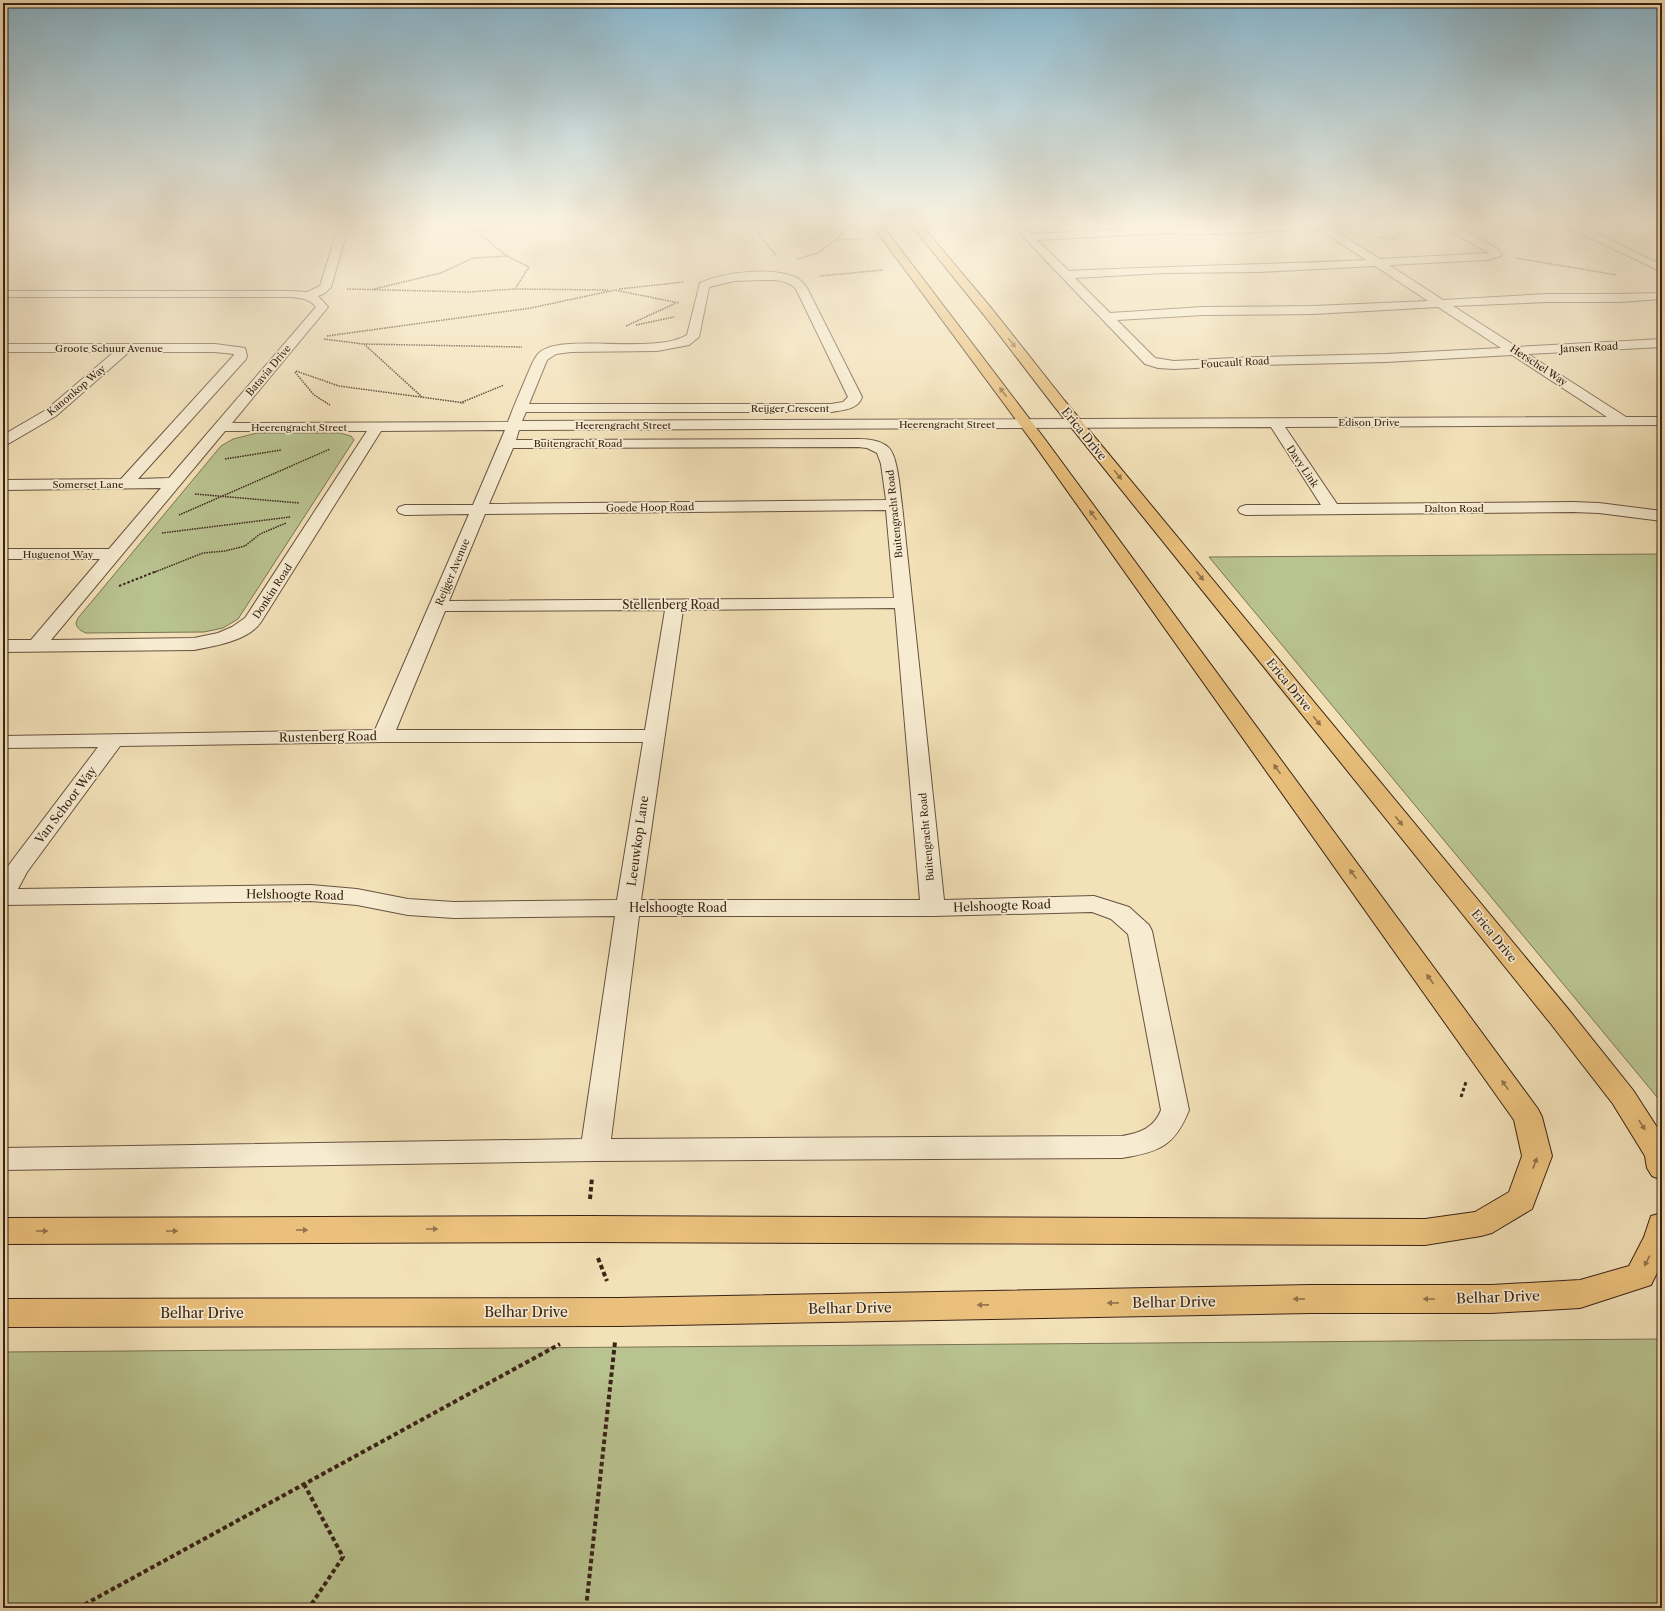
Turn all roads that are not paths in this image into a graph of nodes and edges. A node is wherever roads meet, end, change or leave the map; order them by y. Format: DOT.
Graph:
graph roads {
  1 [pos="15,296"];
  2 [pos="313,296"];
  3 [pos="702,296"];
  4 [pos="805,296"];
  5 [pos="930,296"];
  6 [pos="975,296"];
  7 [pos="1087,296"];
  8 [pos="1431,296"];
  9 [pos="1658,296"];
  10 [pos="1443,304"];
  11 [pos="3,305"];
  12 [pos="1107,317"];
  13 [pos="1662,343"];
  14 [pos="3,348"];
  15 [pos="126,348"];
  16 [pos="1516,351"];
  17 [pos="520,408"];
  18 [pos="1623,421"];
  19 [pos="1662,421"];
  20 [pos="1275,422"];
  21 [pos="1076,423"];
  22 [pos="1027,424"];
  23 [pos="376,426"];
  24 [pos="514,426"];
  25 [pos="220,427"];
  26 [pos="3,442"];
  27 [pos="507,444"];
  28 [pos="3,484"];
  29 [pos="125,484"];
  30 [pos="169,488"];
  31 [pos="894,505"];
  32 [pos="479,509"];
  33 [pos="1332,509"];
  34 [pos="405,510"];
  35 [pos="1246,510"];
  36 [pos="1662,516"];
  37 [pos="3,554"];
  38 [pos="113,554"];
  39 [pos="904,603"];
  40 [pos="675,605"];
  41 [pos="437,606"];
  42 [pos="3,646"];
  43 [pos="36,646"];
  44 [pos="383,736"];
  45 [pos="654,736"];
  46 [pos="114,740"];
  47 [pos="3,742"];
  48 [pos="10,870"];
  49 [pos="3,894"];
  50 [pos="3,897"];
  51 [pos="628,908"];
  52 [pos="933,908"];
  53 [pos="595,1150"];
  54 [pos="3,1159"];
  55 [pos="1660,1161"];
  56 [pos="1662,1225"];
  57 [pos="3,1231"];
  58 [pos="3,1313"];
  1 -- 11 [label="street"];
  2 -- 25 [label="street, Batavia Drive"];
  3 -- 17 [label="street, Reijger Crescent"];
  4 -- 17 [label="street, Reijger Crescent"];
  22 -- 5 [label="main road, one-way"];
  6 -- 21 [label="main road, Erica Drive, one-way"];
  7 -- 12 [label="street, Foucault Road"];
  8 -- 10 [label="street, Herschel Way"];
  9 -- 10 [label="street"];
  10 -- 12 [label="street"];
  10 -- 16 [label="street, Herschel Way"];
  12 -- 16 [label="street, Foucault Road"];
  13 -- 16 [label="street, Jansen Road"];
  14 -- 15 [label="street, Groote Schuur Avenue"];
  15 -- 26 [label="street, Kanonkop Way"];
  15 -- 29 [label="street, Groote Schuur Avenue"];
  16 -- 18 [label="street, Herschel Way"];
  17 -- 24 [label="street, Reijger Avenue"];
  18 -- 19 [label="street, Edison Drive"];
  18 -- 20 [label="street, Edison Drive"];
  20 -- 21 [label="street, Edison Drive"];
  20 -- 33 [label="street, Davy Link"];
  21 -- 22 [label="street, Heerengracht Street"];
  21 -- 55 [label="main road, Erica Drive, one-way"];
  22 -- 24 [label="street, Heerengracht Street"];
  57 -- 22 [label="main road, one-way"];
  23 -- 24 [label="street, Heerengracht Street"];
  23 -- 25 [label="street, Heerengracht Street"];
  23 -- 43 [label="street, Donkin Road"];
  24 -- 27 [label="street, Reijger Avenue"];
  25 -- 30 [label="street, Batavia Drive"];
  27 -- 31 [label="street, Buitengracht Road"];
  27 -- 32 [label="street, Reijger Avenue"];
  28 -- 29 [label="street, Somerset Lane"];
  29 -- 30 [label="street, Somerset Lane"];
  30 -- 38 [label="street, Batavia Drive"];
  31 -- 32 [label="street, Goede Hoop Road"];
  31 -- 39 [label="street, Buitengracht Road"];
  32 -- 34 [label="street, Goede Hoop Road"];
  32 -- 41 [label="street, Reijger Avenue"];
  33 -- 35 [label="street, Dalton Road"];
  33 -- 36 [label="street, Dalton Road"];
  37 -- 38 [label="street, Huguenot Way"];
  38 -- 43 [label="street, Batavia Drive"];
  39 -- 40 [label="street, Stellenberg Road"];
  39 -- 52 [label="street, Buitengracht Road"];
  40 -- 41 [label="street, Stellenberg Road"];
  40 -- 45 [label="street, Leeuwkop Lane"];
  41 -- 44 [label="street, Reijger Avenue"];
  42 -- 43 [label="street, Donkin Road"];
  44 -- 45 [label="street, Rustenberg Road"];
  44 -- 46 [label="street, Rustenberg Road"];
  45 -- 51 [label="street, Leeuwkop Lane"];
  46 -- 47 [label="street, Rustenberg Road"];
  46 -- 48 [label="street, Van Schoor Way"];
  48 -- 49 [label="street, Van Schoor Way"];
  50 -- 51 [label="street, Helshoogte Road"];
  51 -- 52 [label="street, Helshoogte Road"];
  51 -- 53 [label="street, Leeuwkop Lane"];
  52 -- 53 [label="street, Helshoogte Road"];
  53 -- 54 [label="street"];
  56 -- 58 [label="main road, Belhar Drive, one-way"];
}
